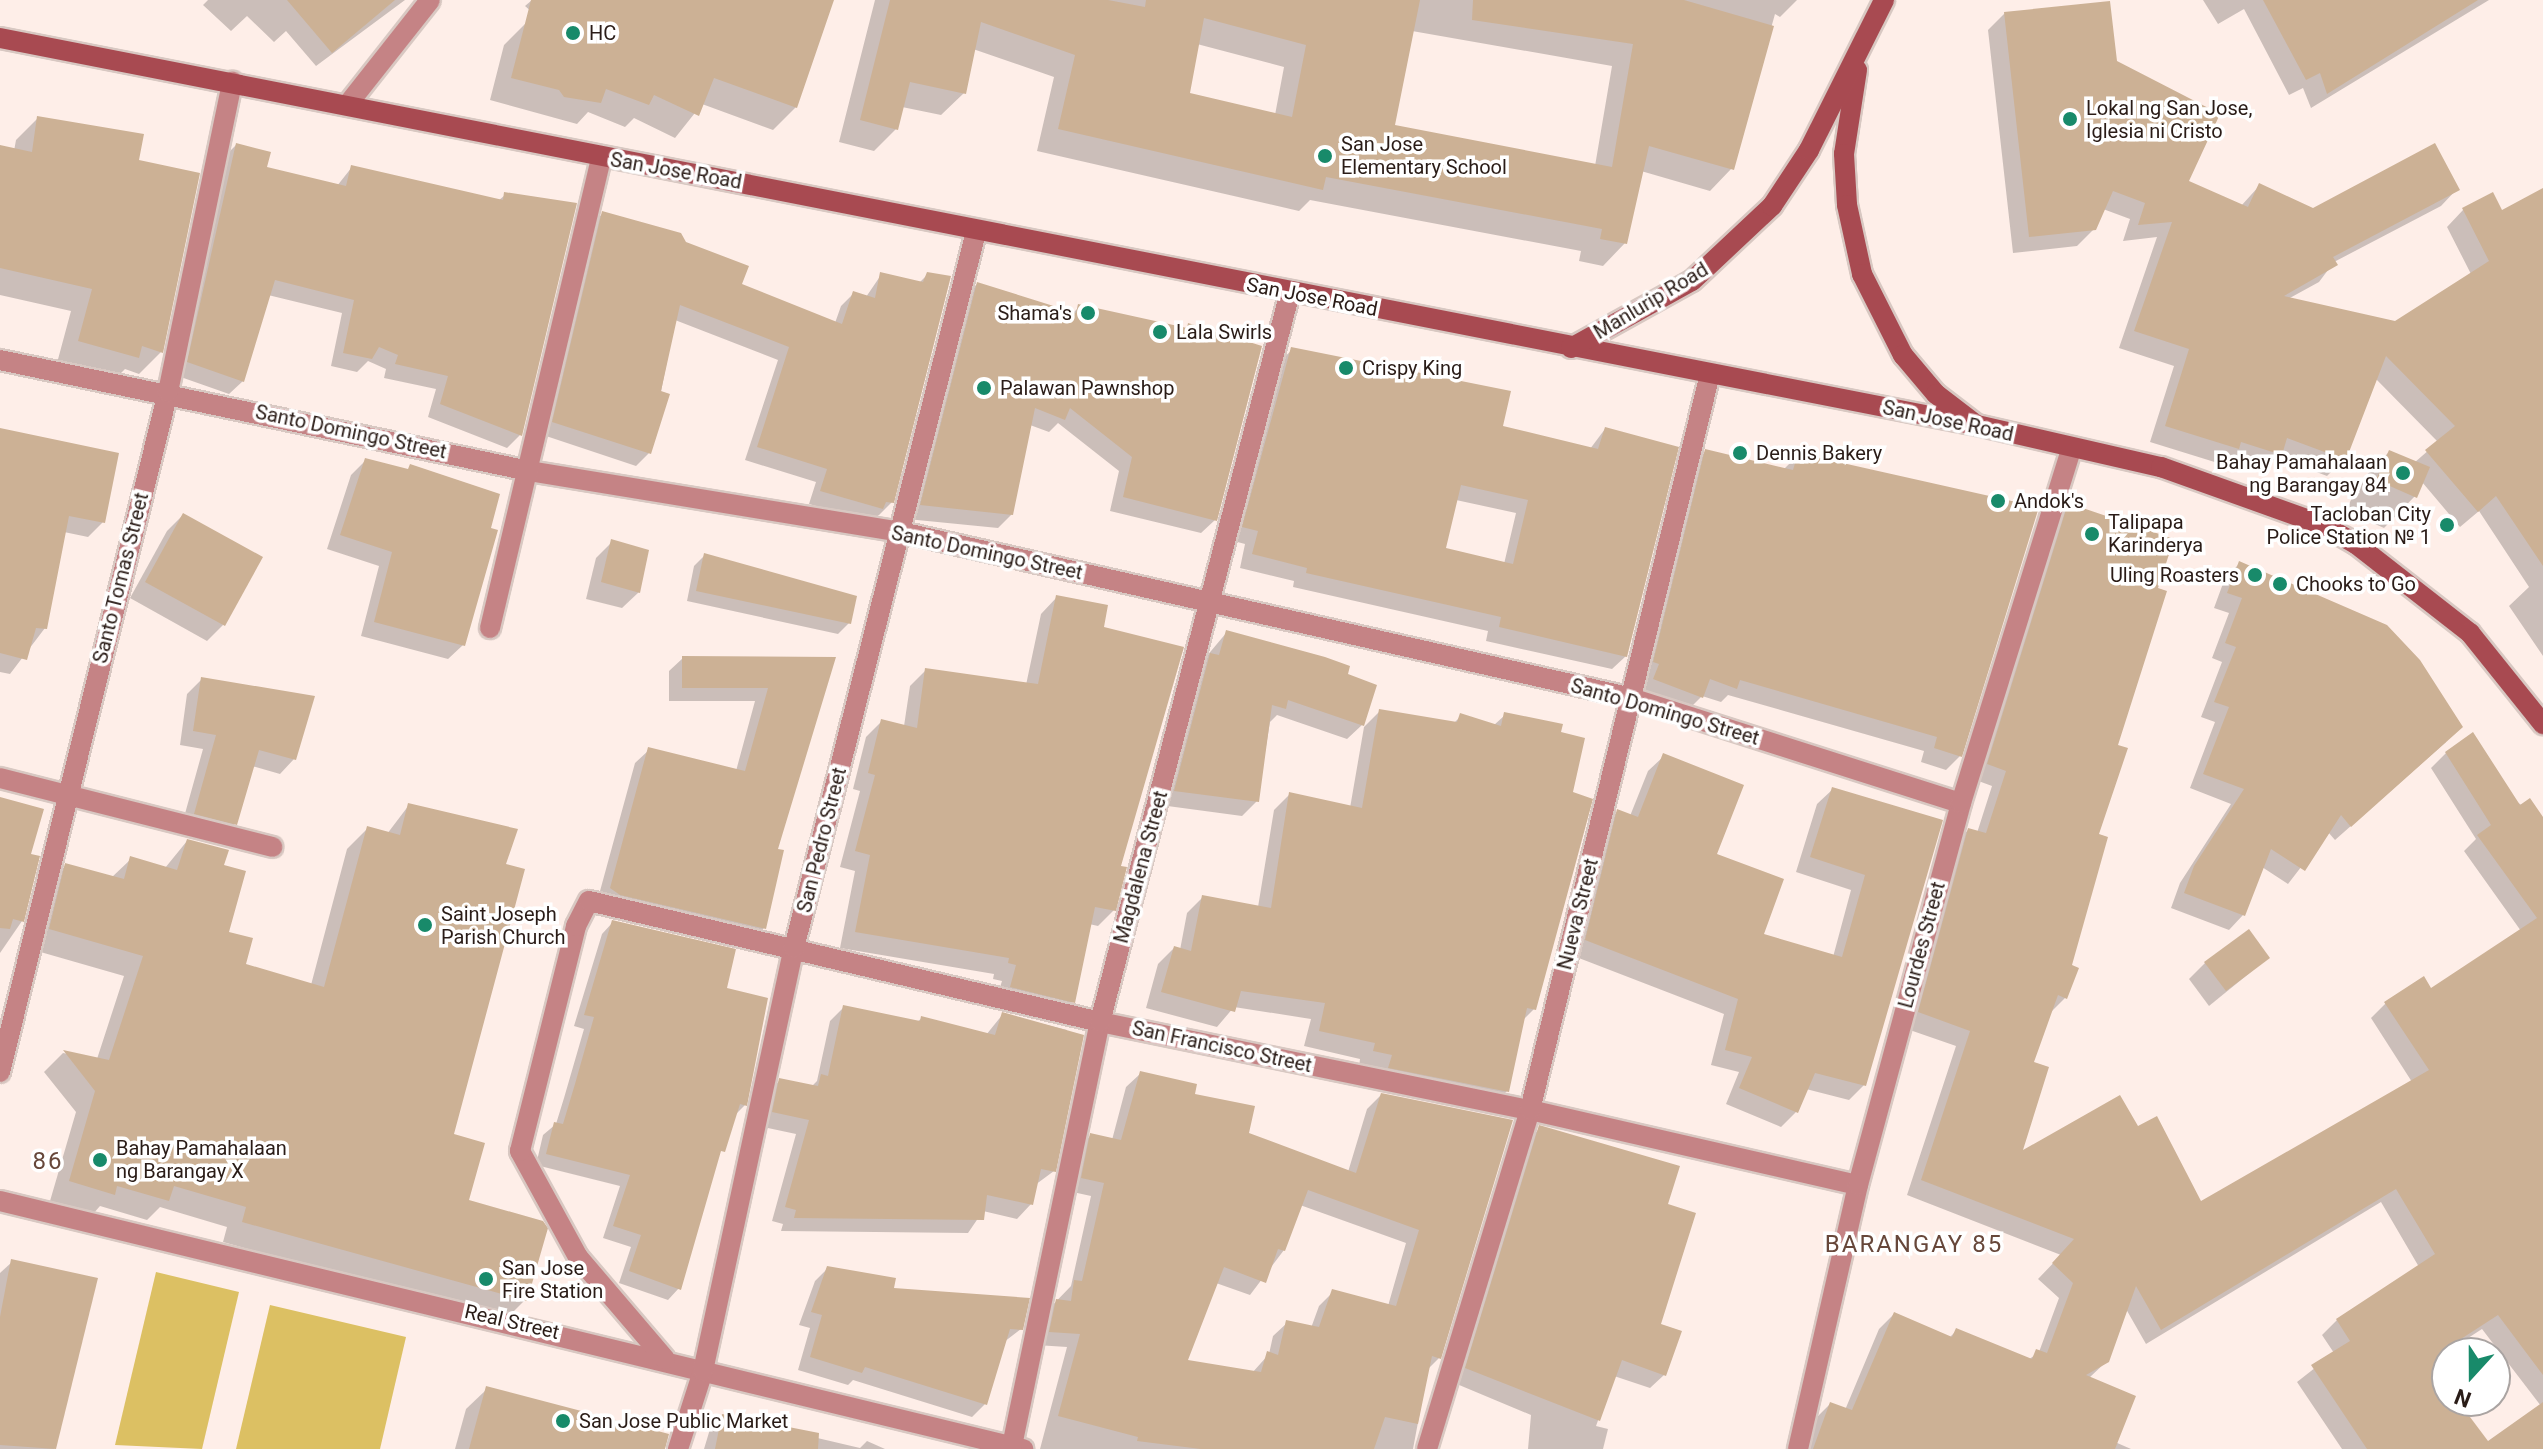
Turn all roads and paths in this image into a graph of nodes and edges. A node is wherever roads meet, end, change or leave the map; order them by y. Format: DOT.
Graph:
graph roads {
  1 [pos="430,0"];
  2 [pos="1884,0"];
  3 [pos="0,38"];
  4 [pos="1859,52"];
  5 [pos="232,82"];
  6 [pos="348,104"];
  7 [pos="601,158"];
  8 [pos="976,232"];
  9 [pos="1290,292"];
  10 [pos="1571,348"];
  11 [pos="0,360"];
  12 [pos="1710,374"];
  13 [pos="168,392"];
  14 [pos="1977,425"];
  15 [pos="2071,449"];
  16 [pos="529,471"];
  17 [pos="901,532"];
  18 [pos="1210,603"];
  19 [pos="490,628"];
  20 [pos="1628,697"];
  21 [pos="2543,724"];
  22 [pos="0,778"];
  23 [pos="66,795"];
  24 [pos="1961,803"];
  25 [pos="272,847"];
  26 [pos="794,948"];
  27 [pos="1100,1022"];
  28 [pos="0,1072"];
  29 [pos="1530,1110"];
  30 [pos="1858,1185"];
  31 [pos="0,1201"];
  32 [pos="665,1359"];
  33 [pos="703,1371"];
  34 [pos="1018,1448"];
  35 [pos="678,1449"];
  36 [pos="1427,1449"];
  37 [pos="1798,1449"];
  1 -- 6 [label="street"];
  2 -- 4 [label="main road, Manlurip Road"];
  3 -- 5 [label="main road, San Jose Road"];
  4 -- 10 [label="main road, Manlurip Road"];
  4 -- 14 [label="main road, Manlurip Road"];
  5 -- 6 [label="main road, San Jose Road"];
  5 -- 13 [label="street, Santo Tomas Street"];
  6 -- 7 [label="main road, San Jose Road"];
  7 -- 8 [label="main road, San Jose Road"];
  7 -- 16 [label="street"];
  8 -- 9 [label="main road, San Jose Road"];
  8 -- 17 [label="street, San Pedro Street"];
  9 -- 10 [label="main road, San Jose Road"];
  9 -- 18 [label="street, Magdalena Street"];
  10 -- 12 [label="main road, San Jose Road"];
  11 -- 13 [label="street, Santo Domingo Street"];
  12 -- 14 [label="main road, San Jose Road"];
  12 -- 20 [label="street, Nueva Street"];
  13 -- 16 [label="street, Santo Domingo Street"];
  13 -- 23 [label="street, Santo Tomas Street"];
  14 -- 15 [label="main road, San Jose Road"];
  15 -- 21 [label="main road, San Jose Road"];
  15 -- 24 [label="street, Lourdes Street"];
  16 -- 17 [label="street, Santo Domingo Street"];
  16 -- 19 [label="street"];
  17 -- 18 [label="street, Santo Domingo Street"];
  17 -- 26 [label="street, San Pedro Street"];
  18 -- 20 [label="street, Santo Domingo Street"];
  18 -- 27 [label="street, Magdalena Street"];
  20 -- 24 [label="street, Santo Domingo Street"];
  20 -- 29 [label="street, Nueva Street"];
  22 -- 23 [label="street"];
  23 -- 25 [label="street"];
  23 -- 28 [label="street, Santo Tomas Street"];
  24 -- 30 [label="street, Lourdes Street"];
  26 -- 27 [label="street, San Francisco Street"];
  26 -- 32 [label="street, San Francisco Street"];
  26 -- 33 [label="street, San Pedro Street"];
  27 -- 29 [label="street, San Francisco Street"];
  27 -- 34 [label="street, Magdalena Street"];
  29 -- 30 [label="street, San Francisco Street"];
  29 -- 36 [label="street, Nueva Street"];
  30 -- 37 [label="street, Lourdes Street"];
  31 -- 32 [label="street, Real Street"];
  32 -- 33 [label="street, Real Street"];
  33 -- 34 [label="street, Real Street"];
  33 -- 35 [label="street, San Pedro Street"];
}
